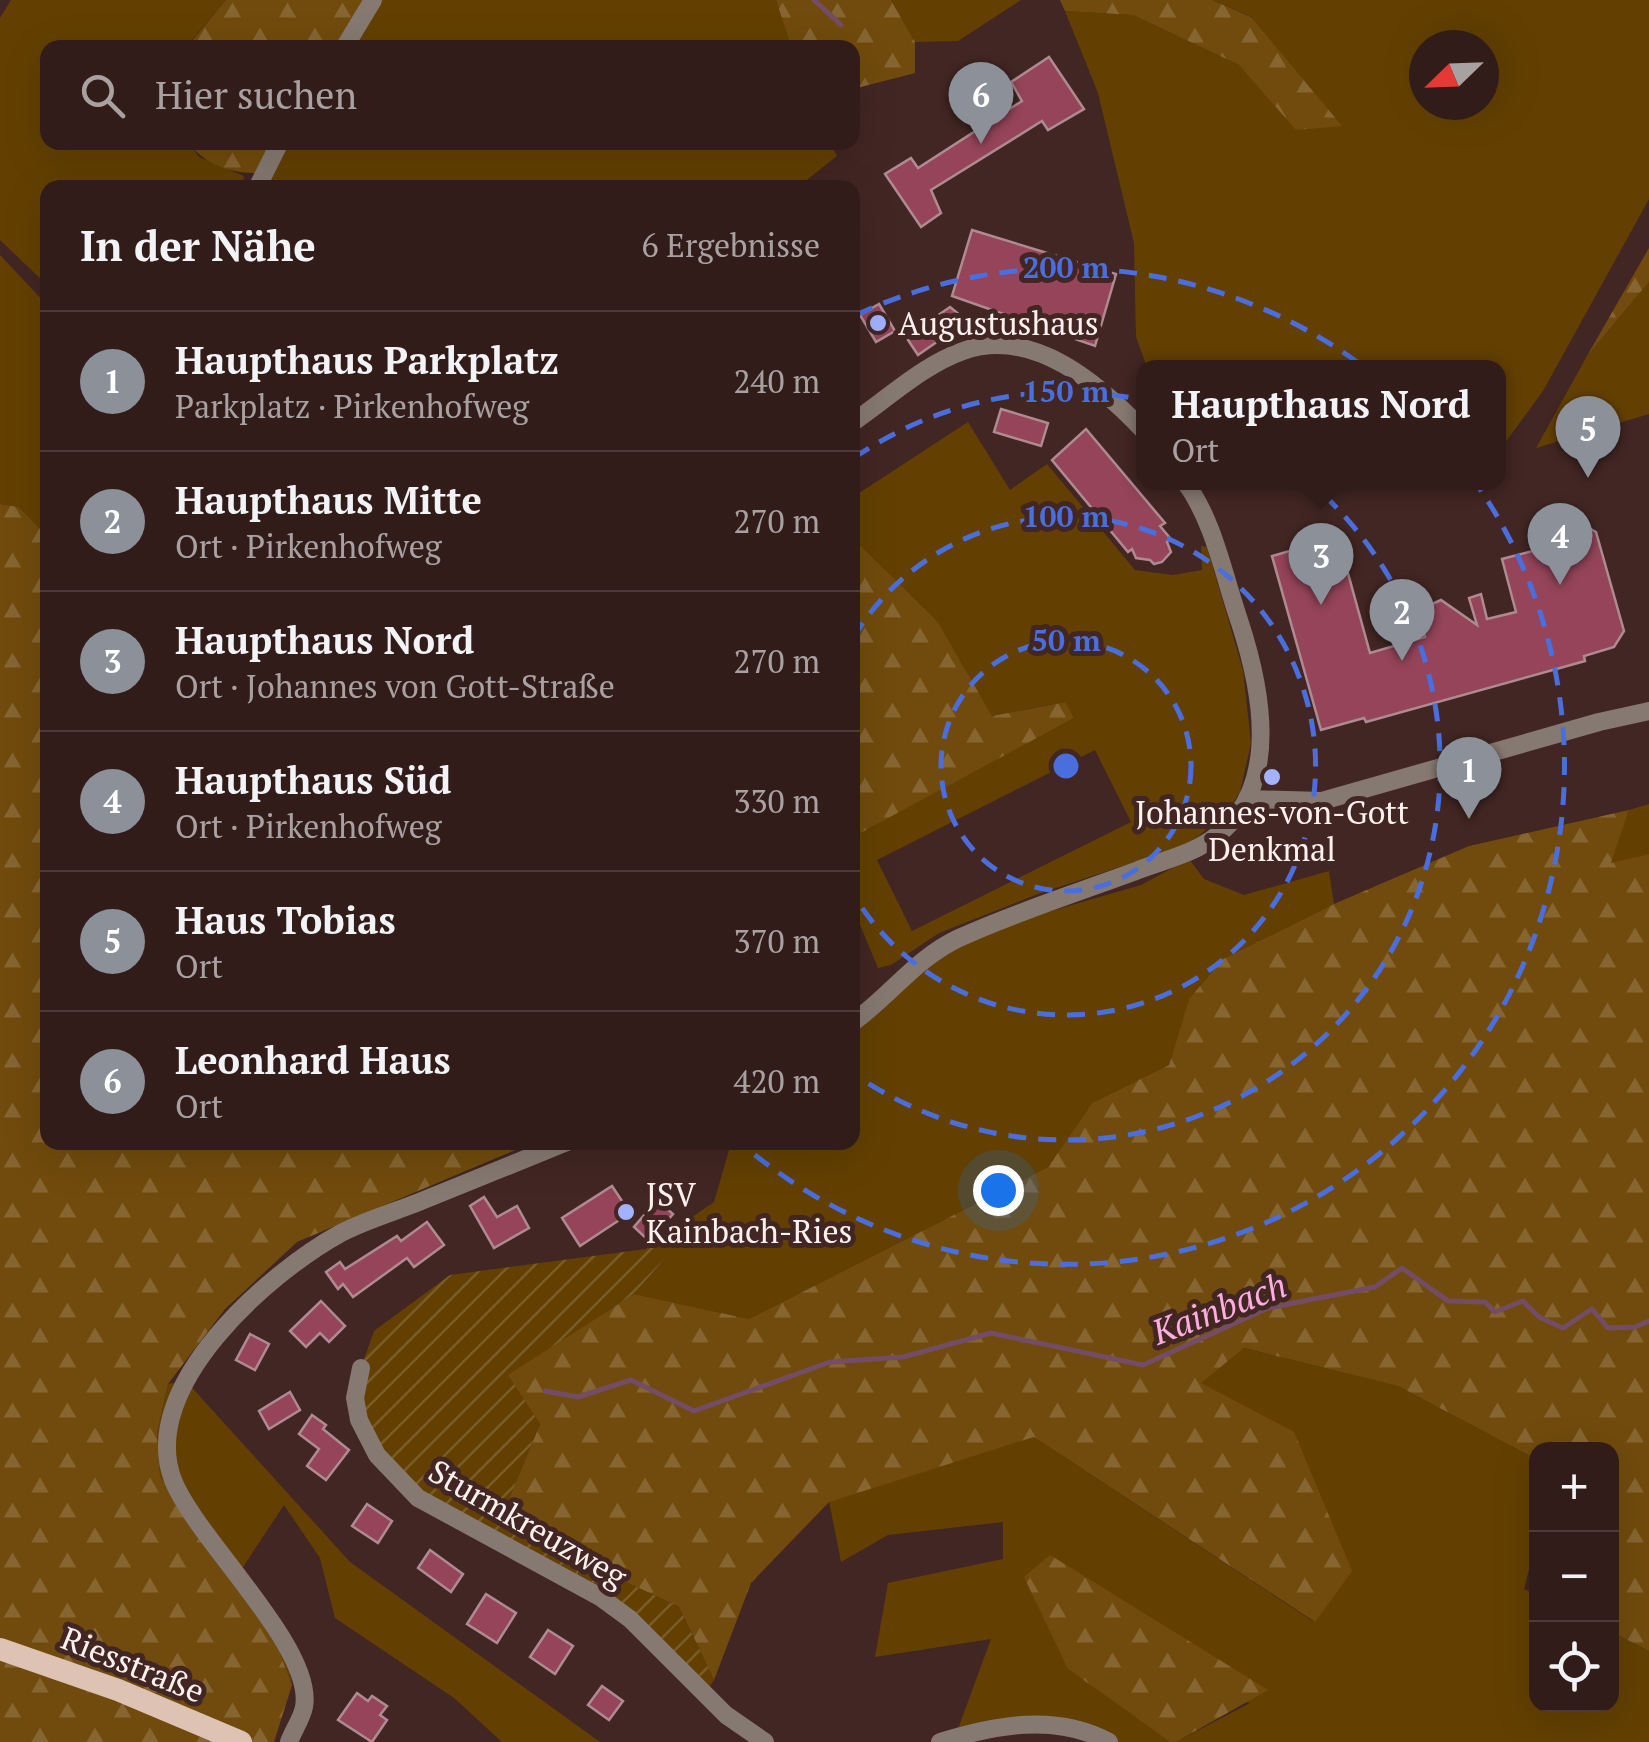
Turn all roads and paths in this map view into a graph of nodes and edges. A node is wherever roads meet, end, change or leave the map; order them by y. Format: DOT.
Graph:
graph roads {
  1 [pos="373,0"];
  2 [pos="349,40"];
  3 [pos="276,150"];
  4 [pos="261,180"];
  5 [pos="860,418"];
  6 [pos="1136,424"];
  7 [pos="1191,490"];
  8 [pos="1649,711"];
  9 [pos="1247,799"];
  10 [pos="860,1015"];
  11 [pos="548,1150"];
  12 [pos="362,1368"];
  13 [pos="0,1649"];
  14 [pos="241,1742"];
  15 [pos="289,1742"];
  16 [pos="764,1742"];
  17 [pos="940,1742"];
  18 [pos="1109,1742"];
  1 -- 2 [label="street"];
  3 -- 4 [label="street"];
  5 -- 6 [label="street"];
  7 -- 9 [label="street"];
  8 -- 9 [label="street"];
  9 -- 10 [label="street"];
  11 -- 15 [label="street"];
  12 -- 16 [label="street, Sturmkreuzweg"];
  13 -- 14 [label="main road, Riesstraße"];
  17 -- 18 [label="street"];
}
